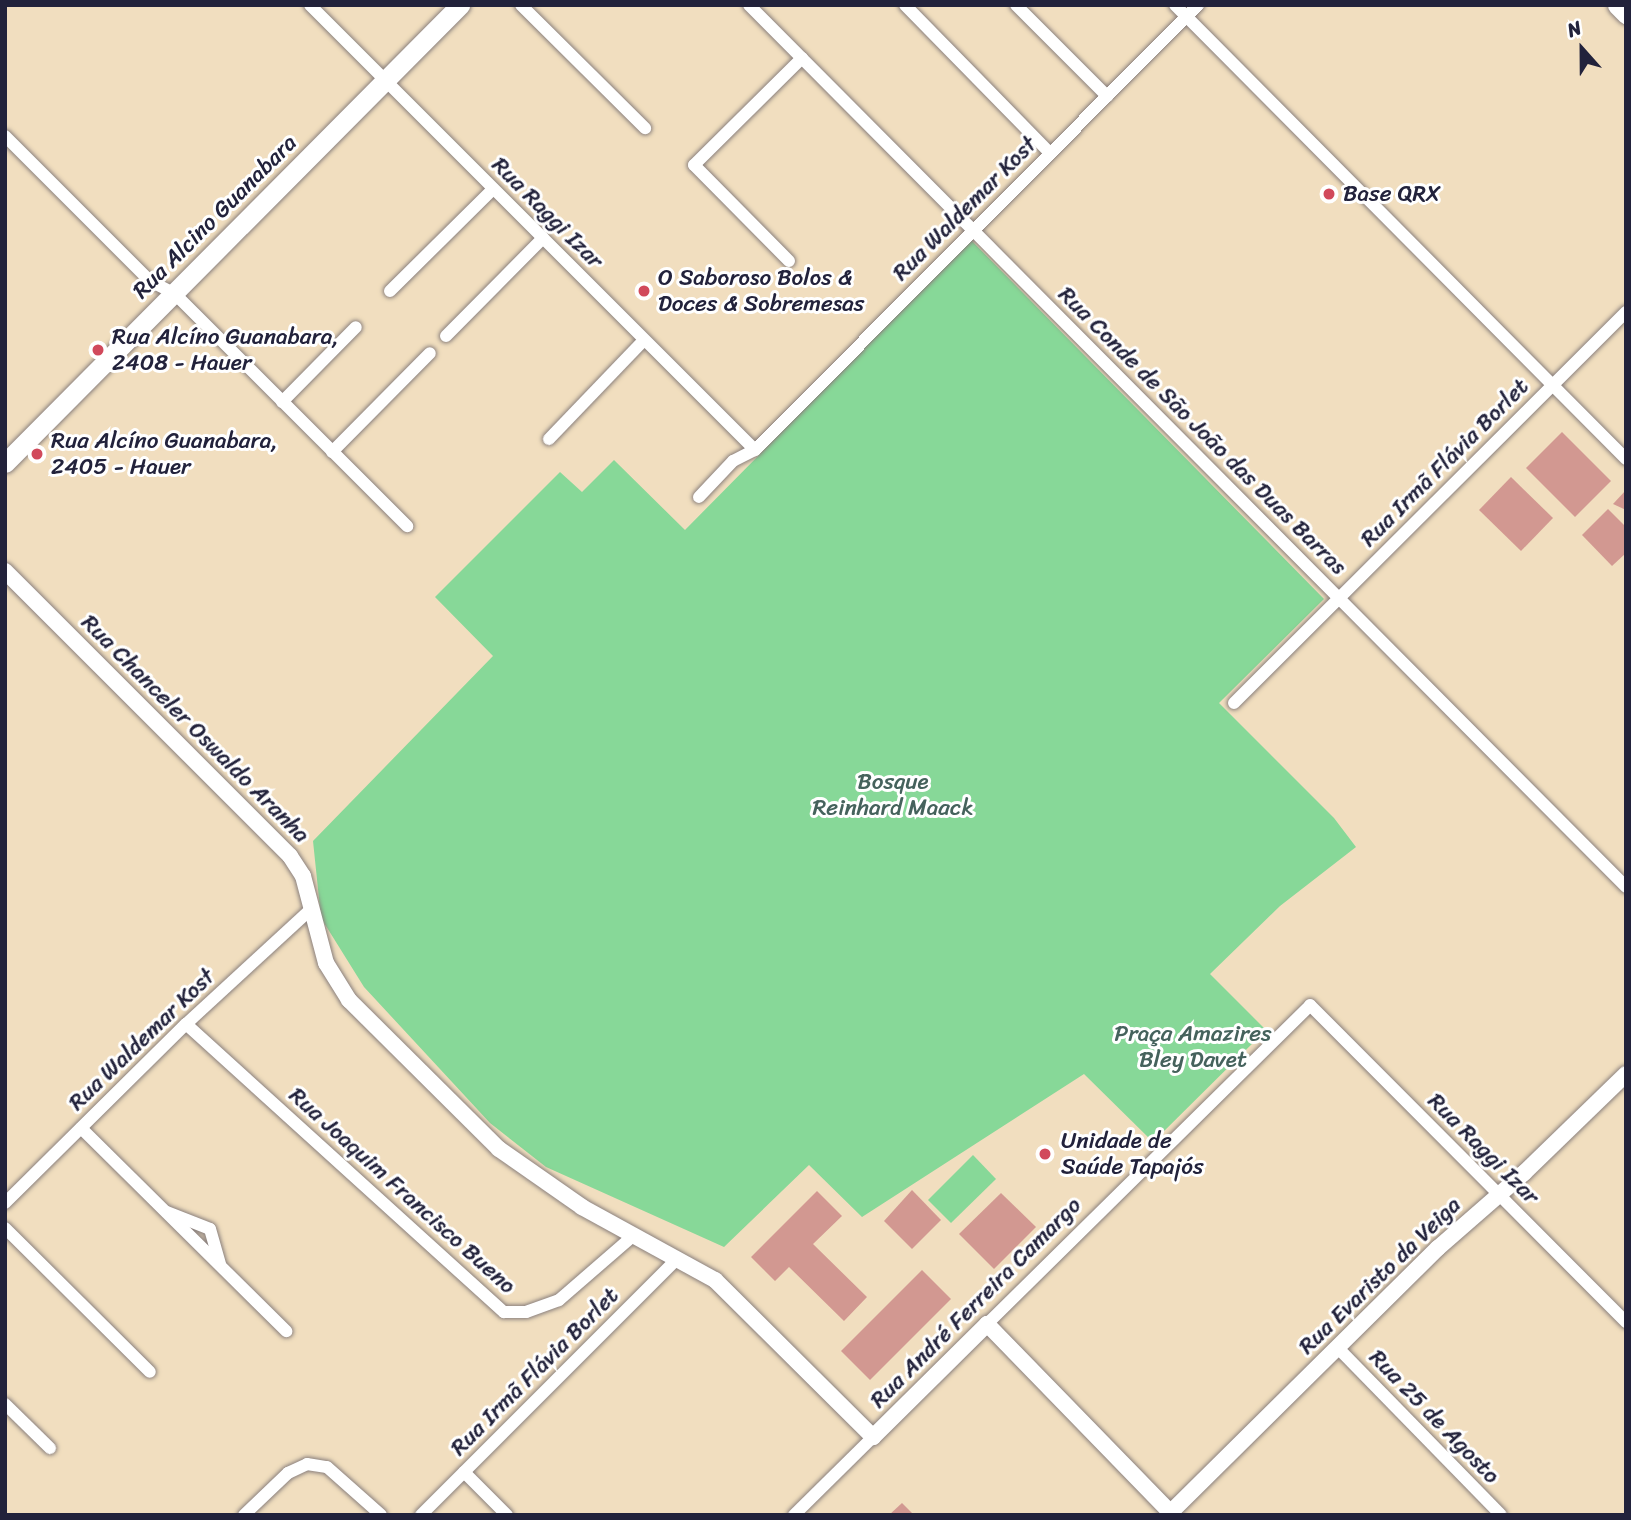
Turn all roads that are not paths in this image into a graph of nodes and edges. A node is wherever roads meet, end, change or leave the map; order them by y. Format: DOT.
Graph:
graph roads {
  1 [pos="310,5"];
  2 [pos="460,5"];
  3 [pos="521,5"];
  4 [pos="749,5"];
  5 [pos="905,5"];
  6 [pos="1016,5"];
  7 [pos="1175,5"];
  8 [pos="1198,5"];
  9 [pos="1616,5"];
  10 [pos="1626,15"];
  11 [pos="1186,17"];
  12 [pos="802,58"];
  13 [pos="385,81"];
  14 [pos="1107,96"];
  15 [pos="645,128"];
  16 [pos="5,136"];
  17 [pos="1051,153"];
  18 [pos="493,189"];
  19 [pos="973,231"];
  20 [pos="543,238"];
  21 [pos="789,261"];
  22 [pos="390,291"];
  23 [pos="174,293"];
  24 [pos="1626,312"];
  25 [pos="356,327"];
  26 [pos="446,336"];
  27 [pos="644,340"];
  28 [pos="429,353"];
  29 [pos="1553,385"];
  30 [pos="282,402"];
  31 [pos="549,439"];
  32 [pos="755,450"];
  33 [pos="332,452"];
  34 [pos="1626,459"];
  35 [pos="5,463"];
  36 [pos="699,497"];
  37 [pos="407,526"];
  38 [pos="5,570"];
  39 [pos="1339,599"];
  40 [pos="1234,703"];
  41 [pos="1626,887"];
  42 [pos="311,909"];
  43 [pos="1310,1005"];
  44 [pos="186,1024"];
  45 [pos="1626,1074"];
  46 [pos="81,1128"];
  47 [pos="1499,1195"];
  48 [pos="5,1203"];
  49 [pos="166,1212"];
  50 [pos="5,1228"];
  51 [pos="634,1235"];
  52 [pos="678,1258"];
  53 [pos="220,1265"];
  54 [pos="1626,1322"];
  55 [pos="987,1324"];
  56 [pos="286,1331"];
  57 [pos="1338,1348"];
  58 [pos="149,1372"];
  59 [pos="5,1404"];
  60 [pos="873,1437"];
  61 [pos="50,1448"];
  62 [pos="464,1472"];
  63 [pos="1171,1514"];
  64 [pos="244,1515"];
  65 [pos="381,1515"];
  66 [pos="421,1515"];
  67 [pos="507,1515"];
  68 [pos="794,1515"];
  69 [pos="1501,1515"];
  1 -- 13 [label="street, Rua Raggi Izar"];
  2 -- 13 [label="main road, Rua Alcino Guanabara"];
  3 -- 15 [label="street"];
  4 -- 12 [label="street, Rua Conde de São João das Duas Barras"];
  5 -- 17 [label="street"];
  6 -- 14 [label="street"];
  7 -- 11 [label="street"];
  8 -- 11 [label="street, Rua Waldemar Kost"];
  9 -- 10 [label="main road"];
  11 -- 14 [label="street, Rua Waldemar Kost"];
  11 -- 29 [label="street"];
  12 -- 19 [label="street, Rua Conde de São João das Duas Barras"];
  12 -- 21 [label="street"];
  13 -- 18 [label="street, Rua Raggi Izar"];
  13 -- 23 [label="main road, Rua Alcino Guanabara"];
  14 -- 17 [label="street, Rua Waldemar Kost"];
  16 -- 23 [label="street"];
  17 -- 19 [label="street, Rua Waldemar Kost"];
  18 -- 20 [label="street, Rua Raggi Izar"];
  18 -- 22 [label="street"];
  19 -- 32 [label="street, Rua Waldemar Kost"];
  19 -- 39 [label="street, Rua Conde de São João das Duas Barras"];
  20 -- 26 [label="street"];
  20 -- 27 [label="street, Rua Raggi Izar"];
  23 -- 30 [label="street"];
  23 -- 35 [label="main road, Rua Alcino Guanabara"];
  24 -- 29 [label="street, Rua Irmã Flávia Borlet"];
  25 -- 30 [label="street"];
  27 -- 31 [label="street"];
  27 -- 32 [label="street, Rua Raggi Izar"];
  28 -- 33 [label="street"];
  29 -- 34 [label="street"];
  29 -- 39 [label="street, Rua Irmã Flávia Borlet"];
  30 -- 33 [label="street"];
  32 -- 36 [label="street, Rua Waldemar Kost"];
  33 -- 37 [label="street"];
  38 -- 42 [label="street, Rua Chanceler Oswaldo Aranha"];
  39 -- 40 [label="street, Rua Irmã Flávia Borlet"];
  39 -- 41 [label="street, Rua Conde de São João das Duas Barras"];
  42 -- 44 [label="street, Rua Waldemar Kost"];
  42 -- 51 [label="street, Rua Chanceler Oswaldo Aranha"];
  43 -- 47 [label="street, Rua Raggi Izar"];
  43 -- 55 [label="street, Rua André Ferreira Camargo"];
  44 -- 46 [label="street, Rua Waldemar Kost"];
  44 -- 51 [label="street, Rua Joaquim Francisco Bueno"];
  45 -- 47 [label="street, Rua Evaristo da Veiga"];
  46 -- 48 [label="street, Rua Waldemar Kost"];
  46 -- 49 [label="street"];
  47 -- 54 [label="street, Rua Raggi Izar"];
  47 -- 57 [label="street, Rua Evaristo da Veiga"];
  49 -- 53 [label="street"];
  49 -- 53 [label="street"];
  50 -- 58 [label="street"];
  51 -- 52 [label="street, Rua Chanceler Oswaldo Aranha"];
  52 -- 60 [label="street, Rua Chanceler Oswaldo Aranha"];
  52 -- 62 [label="street, Rua Irmã Flávia Borlet"];
  53 -- 56 [label="street"];
  55 -- 60 [label="street, Rua André Ferreira Camargo"];
  55 -- 63 [label="street"];
  57 -- 63 [label="street, Rua Evaristo da Veiga"];
  57 -- 69 [label="street, Rua 25 de Agosto"];
  59 -- 61 [label="street"];
  60 -- 68 [label="street, Rua André Ferreira Camargo"];
  62 -- 66 [label="street, Rua Irmã Flávia Borlet"];
  62 -- 67 [label="street"];
  64 -- 65 [label="street"];
}
